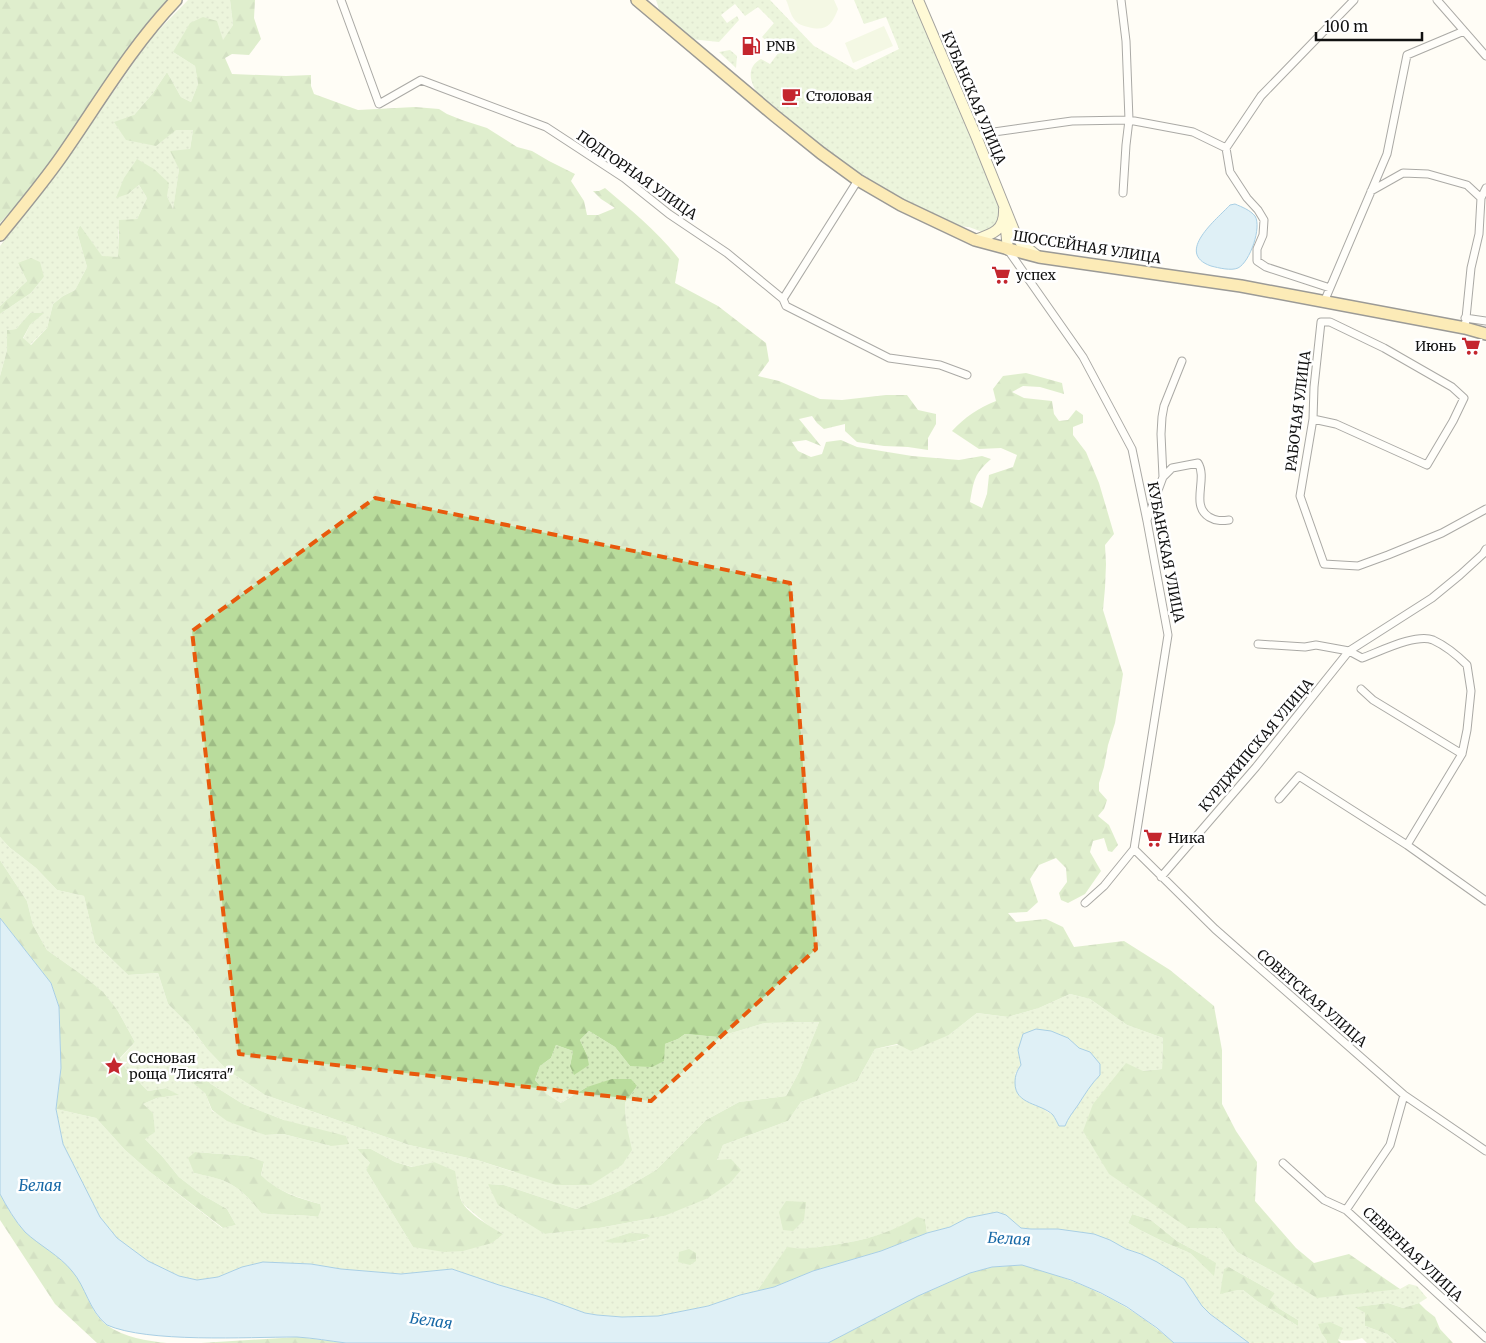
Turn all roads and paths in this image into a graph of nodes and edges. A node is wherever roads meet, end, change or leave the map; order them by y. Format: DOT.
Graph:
graph roads {
  1 [pos="176,0"];
  2 [pos="341,0"];
  3 [pos="637,0"];
  4 [pos="918,0"];
  5 [pos="1121,0"];
  6 [pos="1354,0"];
  7 [pos="1437,0"];
  8 [pos="1464,31"];
  9 [pos="1486,56"];
  10 [pos="1129,120"];
  11 [pos="976,136"];
  12 [pos="1226,148"];
  13 [pos="858,180"];
  14 [pos="1486,188"];
  15 [pos="1370,191"];
  16 [pos="1123,193"];
  17 [pos="1481,198"];
  18 [pos="1004,208"];
  19 [pos="0,235"];
  20 [pos="975,240"];
  21 [pos="1008,250"];
  22 [pos="1039,257"];
  23 [pos="1330,288"];
  24 [pos="783,299"];
  25 [pos="1324,302"];
  26 [pos="1486,321"];
  27 [pos="1465,323"];
  28 [pos="1486,334"];
  29 [pos="1182,362"];
  30 [pos="967,375"];
  31 [pos="1313,419"];
  32 [pos="1163,477"];
  33 [pos="1486,509"];
  34 [pos="1228,520"];
  35 [pos="1147,521"];
  36 [pos="1486,549"];
  37 [pos="1258,644"];
  38 [pos="1349,651"];
  39 [pos="1361,689"];
  40 [pos="1462,754"];
  41 [pos="1279,799"];
  42 [pos="1408,845"];
  43 [pos="1134,849"];
  44 [pos="1161,877"];
  45 [pos="1486,901"];
  46 [pos="1085,903"];
  47 [pos="1404,1095"];
  48 [pos="1486,1151"];
  49 [pos="1283,1163"];
  50 [pos="1346,1210"];
  51 [pos="1486,1338"];
  1 -- 19 [label="main road"];
  2 -- 24 [label="street, ПОДГОРНАЯ УЛИЦА"];
  3 -- 13 [label="main road, ШОССЕЙНАЯ УЛИЦА"];
  4 -- 11 [label="main road, КУБАНСКАЯ УЛИЦА"];
  5 -- 10 [label="street"];
  6 -- 12 [label="street"];
  7 -- 8 [label="street"];
  8 -- 9 [label="street"];
  8 -- 15 [label="street"];
  10 -- 11 [label="street"];
  10 -- 12 [label="street"];
  10 -- 16 [label="street"];
  11 -- 18 [label="main road, КУБАНСКАЯ УЛИЦА"];
  12 -- 23 [label="street"];
  13 -- 20 [label="main road, ШОССЕЙНАЯ УЛИЦА"];
  13 -- 24 [label="street"];
  14 -- 17 [label="street"];
  15 -- 17 [label="street"];
  15 -- 23 [label="street"];
  17 -- 27 [label="street"];
  18 -- 20 [label="main road"];
  18 -- 21 [label="main road"];
  18 -- 22 [label="main road"];
  20 -- 21 [label="main road, ШОССЕЙНАЯ УЛИЦА"];
  21 -- 22 [label="main road, ШОССЕЙНАЯ УЛИЦА"];
  21 -- 35 [label="street, КУБАНСКАЯ УЛИЦА"];
  22 -- 25 [label="main road, ШОССЕЙНАЯ УЛИЦА"];
  23 -- 25 [label="street"];
  24 -- 30 [label="street, ПОДГОРНАЯ УЛИЦА"];
  25 -- 27 [label="main road, ШОССЕЙНАЯ УЛИЦА"];
  26 -- 27 [label="street"];
  27 -- 28 [label="main road, ШОССЕЙНАЯ УЛИЦА"];
  29 -- 32 [label="street"];
  31 -- 31 [label="street, РАБОЧАЯ УЛИЦА"];
  31 -- 33 [label="street, РАБОЧАЯ УЛИЦА"];
  32 -- 34 [label="street"];
  32 -- 35 [label="street"];
  35 -- 43 [label="street, КУБАНСКАЯ УЛИЦА"];
  36 -- 38 [label="street, КУРДЖИПСКАЯ УЛИЦА"];
  37 -- 38 [label="street"];
  38 -- 40 [label="street"];
  38 -- 44 [label="street, КУРДЖИПСКАЯ УЛИЦА"];
  39 -- 40 [label="street"];
  40 -- 42 [label="street"];
  41 -- 42 [label="street"];
  42 -- 45 [label="street"];
  43 -- 44 [label="street, СОВЕТСКАЯ УЛИЦА"];
  43 -- 46 [label="street"];
  44 -- 47 [label="street, СОВЕТСКАЯ УЛИЦА"];
  47 -- 48 [label="street, СОВЕТСКАЯ УЛИЦА"];
  47 -- 50 [label="street, СЕВЕРНАЯ УЛИЦА"];
  49 -- 50 [label="street, СЕВЕРНАЯ УЛИЦА"];
  50 -- 51 [label="street, СЕВЕРНАЯ УЛИЦА"];
}
